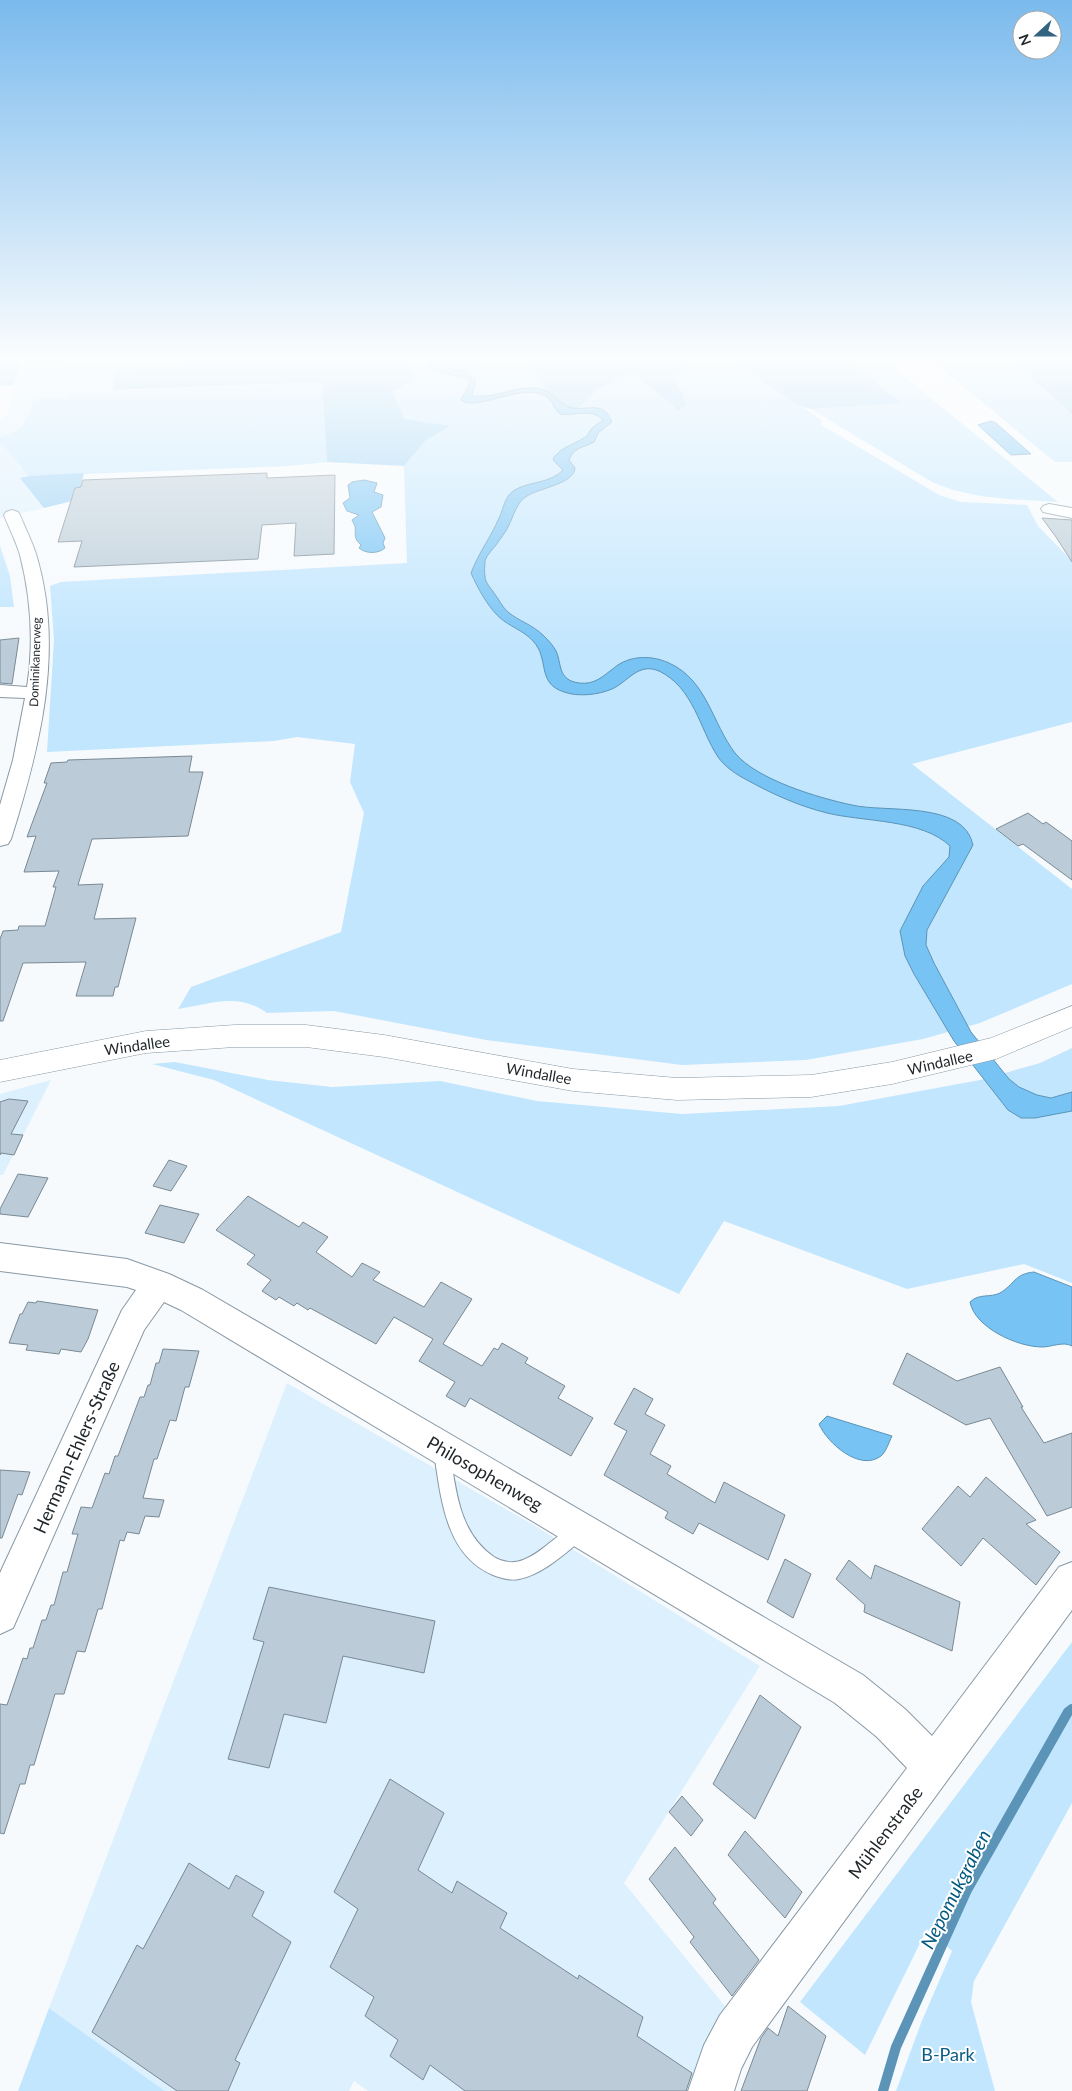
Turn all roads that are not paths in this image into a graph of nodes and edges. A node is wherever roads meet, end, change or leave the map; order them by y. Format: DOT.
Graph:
graph roads {
  1 [pos="1049,509"];
  2 [pos="1072,513"];
  3 [pos="12,514"];
  4 [pos="0,692"];
  5 [pos="37,693"];
  6 [pos="0,839"];
  7 [pos="1072,1016"];
  8 [pos="0,1071"];
  9 [pos="0,1257"];
  10 [pos="158,1284"];
  11 [pos="442,1448"];
  12 [pos="582,1530"];
  13 [pos="1072,1580"];
  14 [pos="0,1615"];
  15 [pos="934,1766"];
  16 [pos="711,2091"];
  1 -- 2 [label="street"];
  3 -- 5 [label="street, Dominikanerweg"];
  4 -- 5 [label="street"];
  5 -- 6 [label="street, Dominikanerweg"];
  7 -- 8 [label="main road, Windallee"];
  9 -- 10 [label="street, Philosophenweg"];
  10 -- 11 [label="street, Philosophenweg"];
  10 -- 14 [label="street, Hermann-Ehlers-Straße"];
  11 -- 12 [label="street, Philosophenweg"];
  11 -- 12 [label="lane"];
  12 -- 15 [label="street, Philosophenweg"];
  13 -- 15 [label="street, Mühlenstraße"];
  15 -- 16 [label="street, Mühlenstraße"];
}
